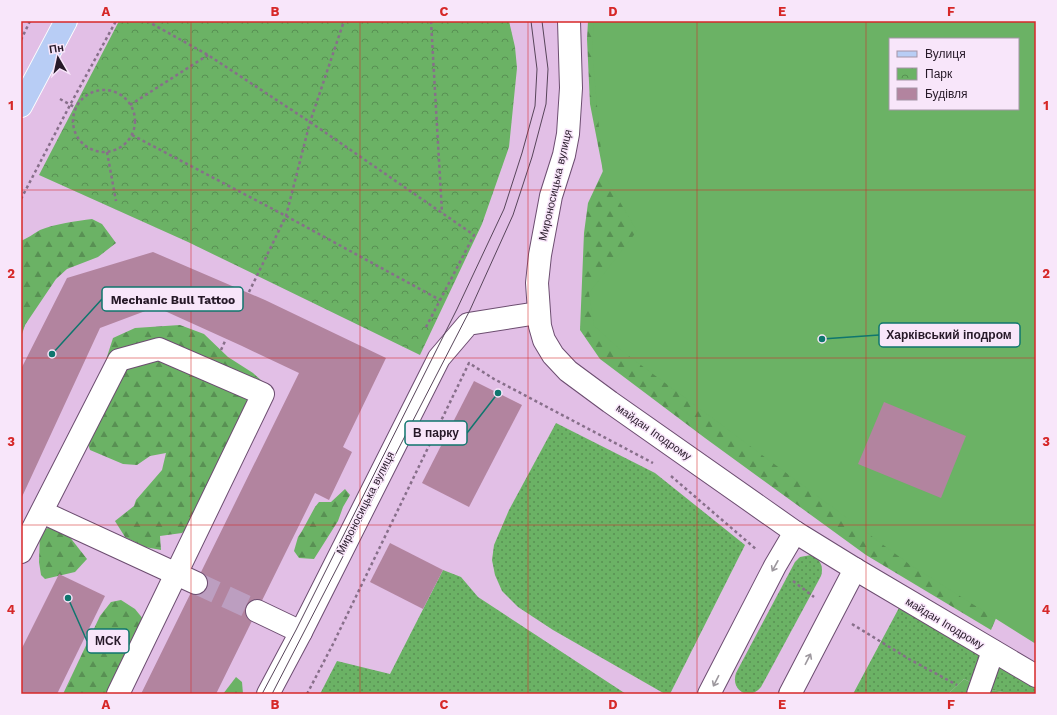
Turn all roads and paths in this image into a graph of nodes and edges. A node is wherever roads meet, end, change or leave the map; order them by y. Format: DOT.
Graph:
graph roads {
  1 [pos="30,21"];
  2 [pos="66,21"];
  3 [pos="116,21"];
  4 [pos="147,21"];
  5 [pos="344,21"];
  6 [pos="431,21"];
  7 [pos="569,21"];
  8 [pos="21,40"];
  9 [pos="208,56"];
  10 [pos="60,99"];
  11 [pos="70,105"];
  12 [pos="130,105"];
  13 [pos="21,106"];
  14 [pos="76,108"];
  15 [pos="310,122"];
  16 [pos="132,135"];
  17 [pos="107,152"];
  18 [pos="21,200"];
  19 [pos="116,201"];
  20 [pos="442,213"];
  21 [pos="286,216"];
  22 [pos="249,292"];
  23 [pos="440,300"];
  24 [pos="538,313"];
  25 [pos="425,329"];
  26 [pos="654,464"];
  27 [pos="666,472"];
  28 [pos="42,512"];
  29 [pos="795,532"];
  30 [pos="756,548"];
  31 [pos="21,552"];
  32 [pos="855,569"];
  33 [pos="186,578"];
  34 [pos="257,611"];
  35 [pos="833,612"];
  36 [pos="301,632"];
  37 [pos="993,651"];
  38 [pos="1036,676"];
  39 [pos="969,690"];
  40 [pos="118,694"];
  41 [pos="268,694"];
  42 [pos="307,694"];
  43 [pos="709,694"];
  44 [pos="790,694"];
  1 -- 8 [label="path"];
  2 -- 13 [label="main road"];
  3 -- 11 [label="path"];
  4 -- 9 [label="path"];
  5 -- 15 [label="path"];
  6 -- 20 [label="path"];
  7 -- 24 [label="street, Мироносицька вулиця"];
  9 -- 12 [label="path"];
  9 -- 15 [label="path"];
  10 -- 11 [label="path"];
  11 -- 14 [label="path"];
  11 -- 18 [label="path"];
  12 -- 14 [label="path"];
  12 -- 16 [label="path"];
  14 -- 17 [label="path"];
  15 -- 20 [label="path"];
  15 -- 21 [label="path"];
  16 -- 17 [label="path"];
  16 -- 21 [label="path"];
  17 -- 19 [label="path"];
  20 -- 23 [label="path"];
  21 -- 22 [label="path"];
  21 -- 23 [label="path"];
  23 -- 25 [label="path"];
  24 -- 29 [label="street, майдан Іподрому"];
  24 -- 36 [label="street, Мироносицька вулиця"];
  26 -- 42 [label="path"];
  27 -- 30 [label="path"];
  28 -- 31 [label="street"];
  28 -- 33 [label="street"];
  28 -- 33 [label="street"];
  29 -- 32 [label="street, майдан Іподрому"];
  29 -- 43 [label="street, one-way"];
  32 -- 35 [label="street"];
  32 -- 37 [label="street, майдан Іподрому"];
  33 -- 40 [label="street"];
  34 -- 36 [label="street"];
  35 -- 39 [label="path"];
  44 -- 35 [label="street, one-way"];
  36 -- 41 [label="street, Мироносицька вулиця"];
  37 -- 38 [label="street, майдан Іподрому"];
  37 -- 39 [label="street"];
}
